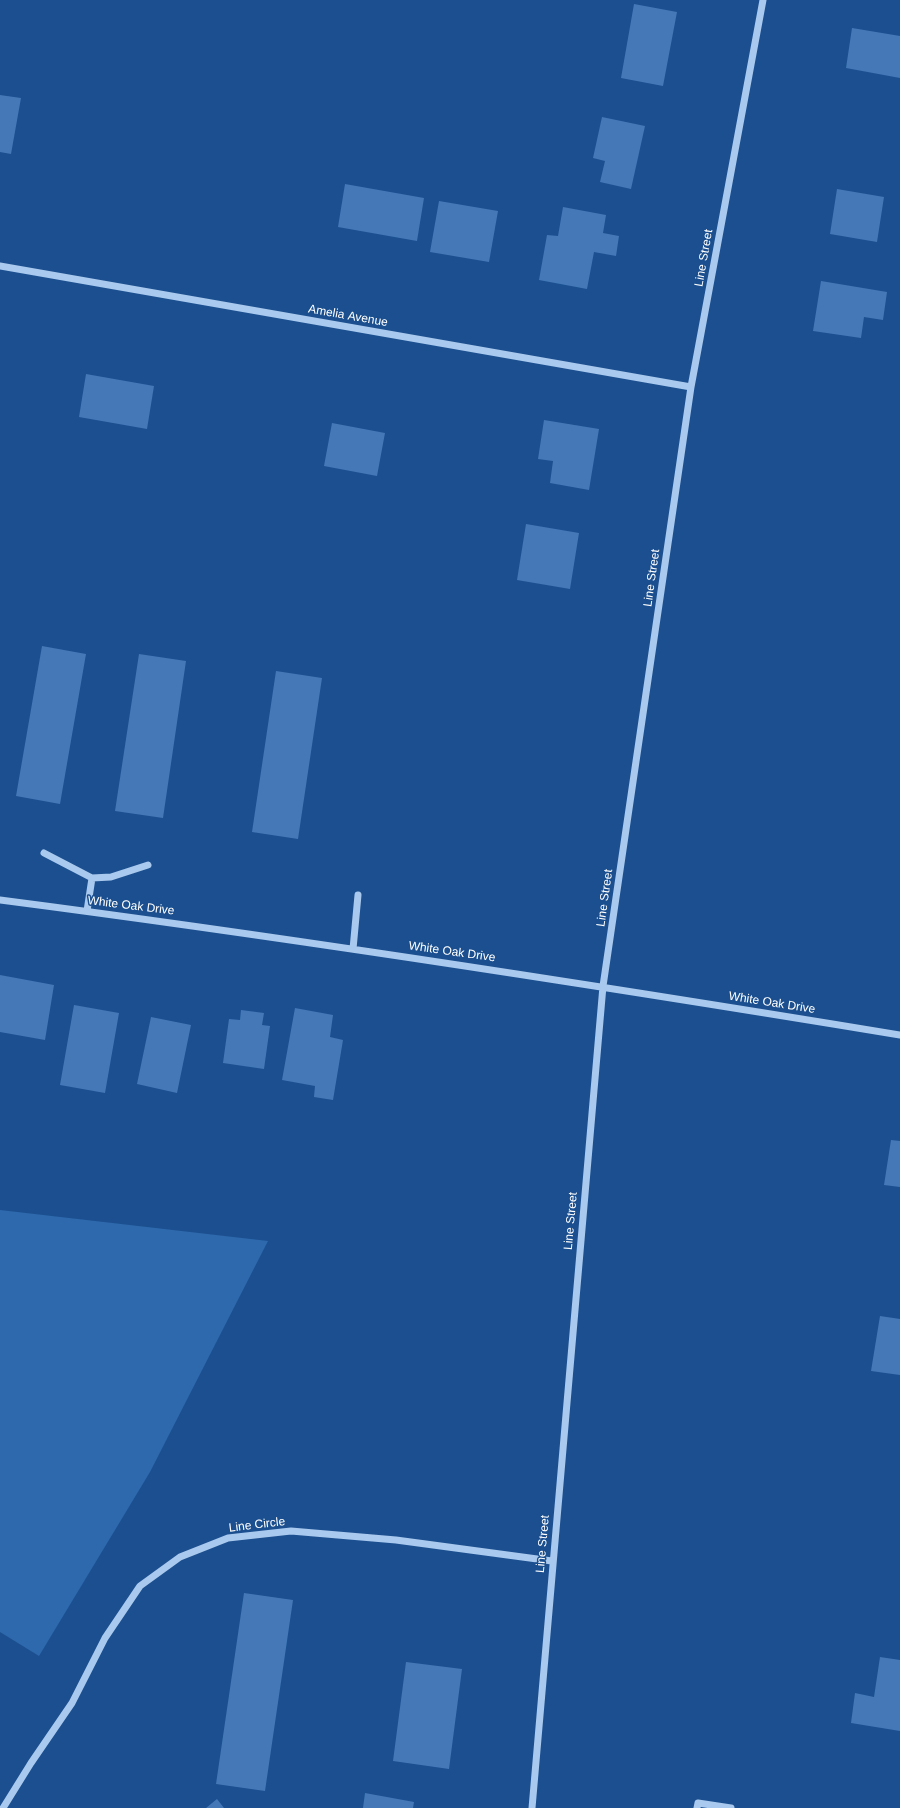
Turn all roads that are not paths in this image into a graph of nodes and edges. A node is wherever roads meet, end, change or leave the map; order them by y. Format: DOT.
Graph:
graph roads {
  1 [pos="763,0"];
  2 [pos="0,266"];
  3 [pos="691,387"];
  4 [pos="44,853"];
  5 [pos="148,865"];
  6 [pos="92,878"];
  7 [pos="358,895"];
  8 [pos="0,900"];
  9 [pos="87,911"];
  10 [pos="353,949"];
  11 [pos="603,986"];
  12 [pos="900,1035"];
  13 [pos="552,1561"];
  14 [pos="698,1806"];
  15 [pos="3,1808"];
  16 [pos="532,1808"];
  17 [pos="731,1808"];
  1 -- 3 [label="street, Line Street"];
  2 -- 3 [label="street, Amelia Avenue"];
  3 -- 11 [label="street, Line Street"];
  4 -- 6 [label="street"];
  5 -- 6 [label="street"];
  6 -- 9 [label="street"];
  7 -- 10 [label="street"];
  8 -- 9 [label="street, White Oak Drive"];
  9 -- 10 [label="street, White Oak Drive"];
  10 -- 11 [label="street, White Oak Drive"];
  11 -- 12 [label="street, White Oak Drive"];
  11 -- 13 [label="street, Line Street"];
  13 -- 15 [label="street, Line Circle"];
  13 -- 16 [label="street, Line Street"];
  14 -- 17 [label="street"];
}
